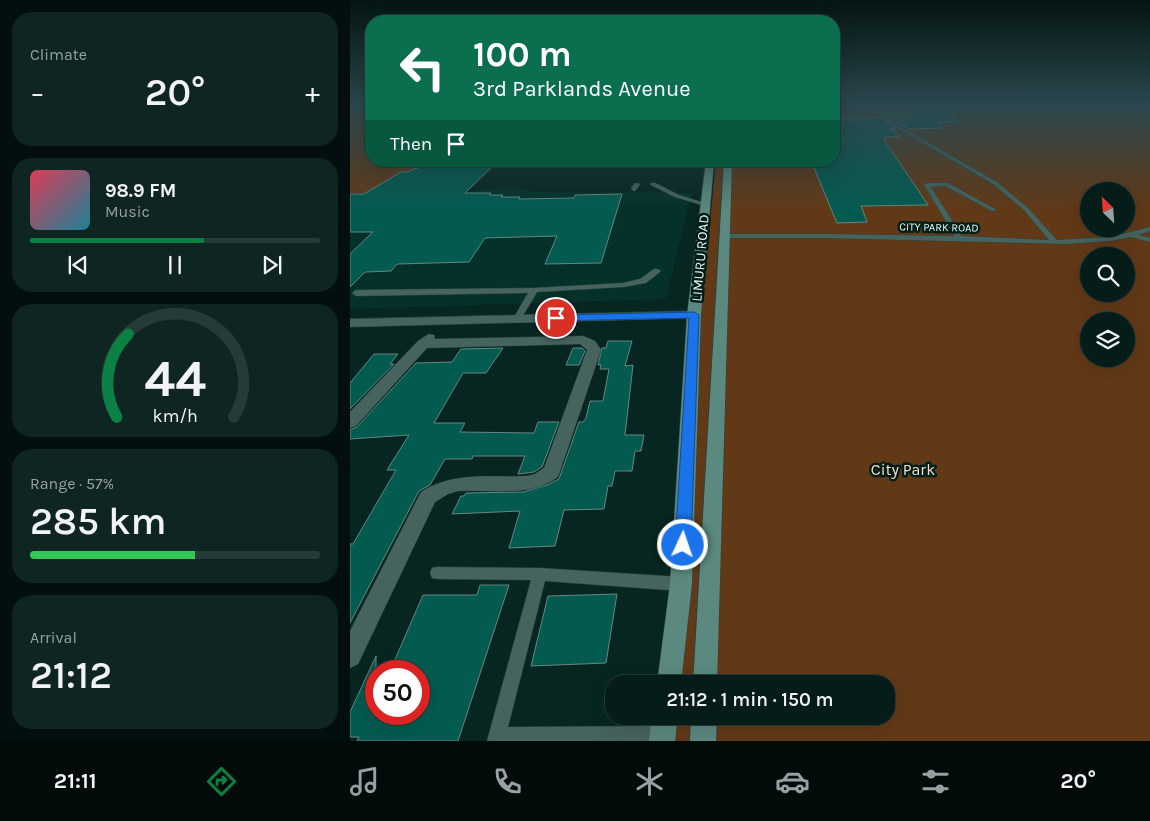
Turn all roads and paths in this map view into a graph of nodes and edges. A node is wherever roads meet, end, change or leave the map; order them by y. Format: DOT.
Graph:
graph roads {
  1 [pos="922,141"];
  2 [pos="709,167"];
  3 [pos="728,167"];
  4 [pos="653,184"];
  5 [pos="705,204"];
  6 [pos="994,210"];
  7 [pos="1150,229"];
  8 [pos="1135,234"];
  9 [pos="726,236"];
  10 [pos="1135,236"];
  11 [pos="1112,238"];
  12 [pos="960,239"];
  13 [pos="1150,240"];
  14 [pos="1054,241"];
  15 [pos="657,271"];
  16 [pos="534,290"];
  17 [pos="356,293"];
  18 [pos="694,315"];
  19 [pos="721,316"];
  20 [pos="517,319"];
  21 [pos="446,322"];
  22 [pos="356,323"];
  23 [pos="350,335"];
  24 [pos="423,344"];
  25 [pos="350,422"];
  26 [pos="437,573"];
  27 [pos="540,574"];
  28 [pos="681,584"];
  29 [pos="350,656"];
  30 [pos="670,675"];
  31 [pos="705,675"];
  32 [pos="704,725"];
  33 [pos="663,731"];
  34 [pos="496,738"];
  35 [pos="703,741"];
  1 -- 14 [label="lane"];
  2 -- 5 [label="main road, LIMURU ROAD"];
  3 -- 9 [label="main road, LIMURU ROAD"];
  4 -- 5 [label="lane"];
  5 -- 18 [label="main road, LIMURU ROAD"];
  6 -- 12 [label="lane"];
  7 -- 8 [label="lane, CITY PARK ROAD"];
  9 -- 12 [label="lane, CITY PARK ROAD"];
  9 -- 19 [label="main road, LIMURU ROAD"];
  10 -- 13 [label="lane"];
  11 -- 14 [label="lane, CITY PARK ROAD"];
  12 -- 14 [label="lane, CITY PARK ROAD"];
  15 -- 16 [label="lane"];
  16 -- 17 [label="lane"];
  16 -- 20 [label="lane"];
  18 -- 19 [label="main road"];
  18 -- 20 [label="street"];
  18 -- 28 [label="main road, LIMURU ROAD"];
  19 -- 31 [label="main road, LIMURU ROAD"];
  20 -- 21 [label="street"];
  21 -- 22 [label="street"];
  21 -- 24 [label="street"];
  22 -- 23 [label="street"];
  24 -- 25 [label="street"];
  24 -- 29 [label="street"];
  26 -- 27 [label="lane"];
  27 -- 28 [label="lane"];
  27 -- 34 [label="lane"];
  28 -- 30 [label="main road, LIMURU ROAD"];
  32 -- 35 [label="main road"];
  33 -- 34 [label="lane"];
}
